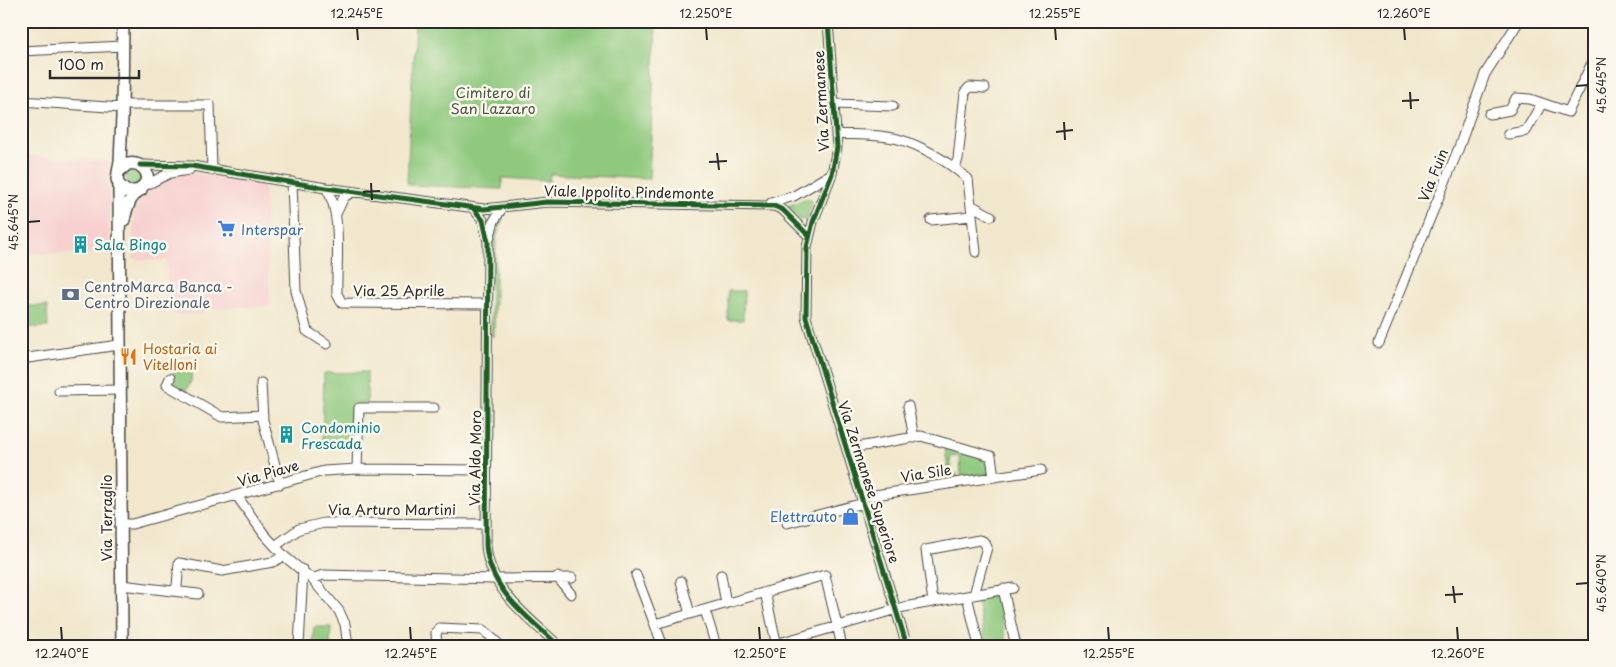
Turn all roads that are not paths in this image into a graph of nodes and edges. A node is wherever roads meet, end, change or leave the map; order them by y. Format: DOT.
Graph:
graph roads {
  1 [pos="123,21"];
  2 [pos="828,21"];
  3 [pos="1519,21"];
  4 [pos="123,46"];
  5 [pos="21,51"];
  6 [pos="1595,57"];
  7 [pos="985,88"];
  8 [pos="21,101"];
  9 [pos="1542,103"];
  10 [pos="834,104"];
  11 [pos="893,106"];
  12 [pos="122,110"];
  13 [pos="1489,114"];
  14 [pos="836,134"];
  15 [pos="1508,134"];
  16 [pos="138,164"];
  17 [pos="955,168"];
  18 [pos="212,170"];
  19 [pos="118,172"];
  20 [pos="832,174"];
  21 [pos="292,182"];
  22 [pos="119,185"];
  23 [pos="142,188"];
  24 [pos="326,188"];
  25 [pos="352,192"];
  26 [pos="798,194"];
  27 [pos="759,204"];
  28 [pos="820,204"];
  29 [pos="971,205"];
  30 [pos="473,208"];
  31 [pos="502,208"];
  32 [pos="488,209"];
  33 [pos="336,214"];
  34 [pos="972,216"];
  35 [pos="991,216"];
  36 [pos="483,220"];
  37 [pos="931,220"];
  38 [pos="494,221"];
  39 [pos="809,236"];
  40 [pos="488,242"];
  41 [pos="976,252"];
  42 [pos="120,274"];
  43 [pos="488,304"];
  44 [pos="807,325"];
  45 [pos="1379,343"];
  46 [pos="327,344"];
  47 [pos="119,345"];
  48 [pos="21,359"];
  49 [pos="170,378"];
  50 [pos="261,383"];
  51 [pos="120,390"];
  52 [pos="59,391"];
  53 [pos="908,406"];
  54 [pos="434,408"];
  55 [pos="263,415"];
  56 [pos="914,438"];
  57 [pos="847,449"];
  58 [pos="357,469"];
  59 [pos="486,470"];
  60 [pos="1041,470"];
  61 [pos="994,477"];
  62 [pos="280,484"];
  63 [pos="237,496"];
  64 [pos="863,500"];
  65 [pos="121,524"];
  66 [pos="486,524"];
  67 [pos="788,524"];
  68 [pos="275,546"];
  69 [pos="284,556"];
  70 [pos="303,570"];
  71 [pos="636,575"];
  72 [pos="721,576"];
  73 [pos="557,578"];
  74 [pos="572,578"];
  75 [pos="312,579"];
  76 [pos="494,579"];
  77 [pos="681,581"];
  78 [pos="121,585"];
  79 [pos="1013,588"];
  80 [pos="1003,589"];
  81 [pos="174,591"];
  82 [pos="765,592"];
  83 [pos="198,594"];
  84 [pos="571,594"];
  85 [pos="970,595"];
  86 [pos="933,602"];
  87 [pos="726,604"];
  88 [pos="898,609"];
  89 [pos="705,610"];
  90 [pos="690,614"];
  91 [pos="655,624"];
  92 [pos="838,627"];
  93 [pos="774,645"];
  94 [pos="122,646"];
  95 [pos="299,646"];
  96 [pos="348,646"];
  97 [pos="437,646"];
  98 [pos="501,646"];
  99 [pos="559,646"];
  100 [pos="663,646"];
  101 [pos="716,646"];
  102 [pos="842,646"];
  103 [pos="908,646"];
  104 [pos="979,646"];
  105 [pos="1016,646"];
  1 -- 4 [label="main road"];
  2 -- 10 [label="street, Via Zermanese"];
  3 -- 45 [label="street, Via Fuin"];
  4 -- 5 [label="street"];
  4 -- 12 [label="main road"];
  6 -- 9 [label="street"];
  7 -- 17 [label="street"];
  8 -- 12 [label="street"];
  9 -- 13 [label="street"];
  9 -- 15 [label="street"];
  10 -- 11 [label="street, Via Zermanese"];
  10 -- 14 [label="street, Via Zermanese"];
  12 -- 16 [label="main road"];
  12 -- 18 [label="street"];
  12 -- 19 [label="main road"];
  14 -- 17 [label="street, Via Zermanese"];
  14 -- 20 [label="street, Via Zermanese"];
  16 -- 18 [label="street, Viale Ippolito Pindemonte"];
  16 -- 19 [label="main road"];
  16 -- 23 [label="main road"];
  17 -- 29 [label="street, Via Zermanese"];
  18 -- 21 [label="street, Viale Ippolito Pindemonte"];
  18 -- 23 [label="street, Viale Ippolito Pindemonte"];
  19 -- 22 [label="main road"];
  20 -- 26 [label="street, Viale Ippolito Pindemonte"];
  20 -- 28 [label="street, Via Zermanese"];
  21 -- 24 [label="street, Viale Ippolito Pindemonte"];
  21 -- 46 [label="street"];
  22 -- 23 [label="main road"];
  22 -- 42 [label="main road, Via Terraglio"];
  23 -- 42 [label="main road, Via Terraglio"];
  24 -- 25 [label="street, Viale Ippolito Pindemonte"];
  24 -- 33 [label="street, Via 25 Aprile"];
  25 -- 30 [label="street, Viale Ippolito Pindemonte"];
  25 -- 33 [label="street"];
  26 -- 27 [label="street, Viale Ippolito Pindemonte"];
  26 -- 28 [label="street"];
  27 -- 31 [label="street, Viale Ippolito Pindemonte"];
  27 -- 39 [label="street, Viale Ippolito Pindemonte"];
  28 -- 39 [label="street, Via Zermanese"];
  29 -- 34 [label="street, Via Zermanese"];
  29 -- 35 [label="street"];
  30 -- 32 [label="street, Viale Ippolito Pindemonte"];
  30 -- 36 [label="street"];
  31 -- 32 [label="street, Viale Ippolito Pindemonte"];
  31 -- 38 [label="street"];
  32 -- 36 [label="street"];
  32 -- 38 [label="street"];
  33 -- 43 [label="street, Via 25 Aprile"];
  34 -- 37 [label="street"];
  34 -- 41 [label="street, Via Zermanese"];
  36 -- 40 [label="street"];
  38 -- 40 [label="street"];
  39 -- 44 [label="street, Via Zermanese"];
  40 -- 43 [label="street, Via Aldo Moro"];
  42 -- 47 [label="main road, Via Terraglio"];
  43 -- 59 [label="street, Via Aldo Moro"];
  44 -- 57 [label="street, Via Zermanese Superiore"];
  47 -- 48 [label="street"];
  47 -- 51 [label="main road, Via Terraglio"];
  49 -- 55 [label="street"];
  50 -- 55 [label="street"];
  51 -- 52 [label="street"];
  51 -- 65 [label="main road, Via Terraglio"];
  53 -- 56 [label="street"];
  54 -- 58 [label="street"];
  55 -- 62 [label="street"];
  56 -- 57 [label="street, Via Sile"];
  56 -- 61 [label="street, Via Sile"];
  57 -- 64 [label="street, Via Zermanese Superiore"];
  58 -- 59 [label="street, Via Piave"];
  58 -- 62 [label="street, Via Piave"];
  59 -- 66 [label="street, Via Aldo Moro"];
  60 -- 61 [label="street, Via Sile"];
  61 -- 64 [label="street, Via Sile"];
  62 -- 63 [label="street, Via Piave"];
  63 -- 65 [label="street, Via Piave"];
  63 -- 68 [label="street"];
  64 -- 67 [label="street, Via Sile"];
  64 -- 88 [label="street, Via Zermanese Superiore"];
  65 -- 78 [label="main road, Via Terraglio"];
  66 -- 68 [label="street, Via Arturo Martini"];
  66 -- 76 [label="street, Via Aldo Moro"];
  68 -- 69 [label="street"];
  69 -- 70 [label="street"];
  69 -- 81 [label="street"];
  70 -- 75 [label="street"];
  70 -- 95 [label="street"];
  71 -- 91 [label="street"];
  72 -- 87 [label="street"];
  73 -- 74 [label="street"];
  73 -- 76 [label="street"];
  73 -- 84 [label="street"];
  75 -- 76 [label="street"];
  75 -- 96 [label="street"];
  76 -- 99 [label="street, Via Aldo Moro"];
  77 -- 90 [label="street"];
  78 -- 81 [label="street"];
  78 -- 94 [label="main road, Via Terraglio"];
  79 -- 80 [label="street"];
  80 -- 85 [label="street"];
  80 -- 105 [label="street"];
  81 -- 83 [label="street"];
  82 -- 87 [label="street"];
  82 -- 92 [label="street"];
  82 -- 93 [label="street"];
  85 -- 86 [label="street"];
  85 -- 86 [label="street"];
  85 -- 104 [label="street"];
  86 -- 88 [label="street"];
  87 -- 89 [label="street"];
  88 -- 92 [label="street"];
  88 -- 103 [label="street, Via Zermanese Superiore"];
  89 -- 90 [label="street"];
  89 -- 101 [label="street"];
  90 -- 91 [label="street"];
  91 -- 100 [label="street"];
  92 -- 93 [label="street"];
  92 -- 102 [label="street"];
  97 -- 98 [label="street"];
}
